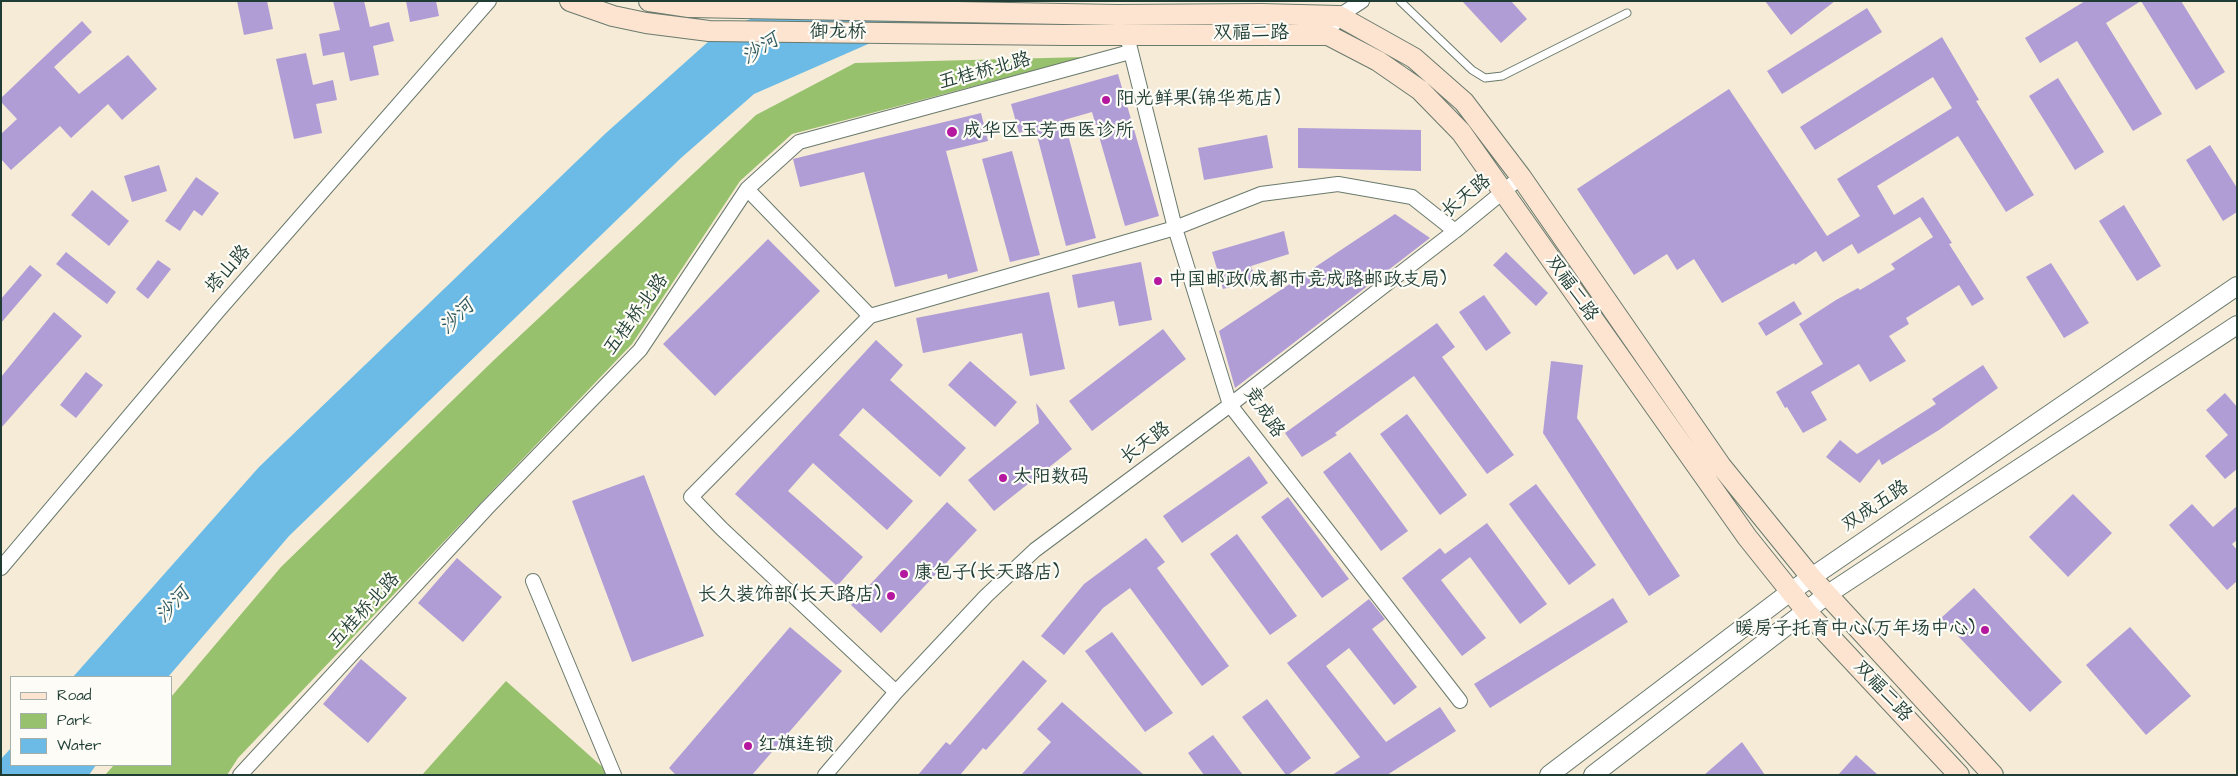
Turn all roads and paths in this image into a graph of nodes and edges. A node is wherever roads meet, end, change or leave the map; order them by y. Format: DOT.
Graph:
graph roads {
  1 [pos="489,1"];
  2 [pos="570,1"];
  3 [pos="649,1"];
  4 [pos="1362,1"];
  5 [pos="1400,1"];
  6 [pos="1627,14"];
  7 [pos="1117,15"];
  8 [pos="1339,16"];
  9 [pos="1064,35"];
  10 [pos="1328,35"];
  11 [pos="1129,43"];
  12 [pos="1521,177"];
  13 [pos="747,189"];
  14 [pos="1502,192"];
  15 [pos="1175,228"];
  16 [pos="1455,231"];
  17 [pos="2237,286"];
  18 [pos="870,316"];
  19 [pos="2237,325"];
  20 [pos="1230,405"];
  21 [pos="1,568"];
  22 [pos="1811,577"];
  23 [pos="533,581"];
  24 [pos="1790,592"];
  25 [pos="1828,594"];
  26 [pos="1807,612"];
  27 [pos="896,692"];
  28 [pos="1460,701"];
  29 [pos="240,775"];
  30 [pos="614,775"];
  31 [pos="825,775"];
  32 [pos="1549,775"];
  33 [pos="1593,775"];
  34 [pos="1959,775"];
  35 [pos="1993,775"];
  1 -- 21 [label="street, 塔山路"];
  2 -- 9 [label="main road, 御龙桥"];
  3 -- 7 [label="main road, 御龙桥"];
  4 -- 8 [label="street"];
  5 -- 6 [label="lane"];
  7 -- 8 [label="main road, 双福二路"];
  8 -- 10 [label="street"];
  8 -- 12 [label="main road, 双福二路"];
  9 -- 11 [label="main road, 双福二路"];
  10 -- 11 [label="main road, 双福二路"];
  10 -- 14 [label="main road, 双福二路"];
  11 -- 13 [label="street, 五桂桥北路"];
  11 -- 15 [label="street, 竞成路"];
  12 -- 14 [label="street, 长天路"];
  12 -- 22 [label="main road, 双福二路"];
  13 -- 18 [label="street"];
  13 -- 29 [label="street, 五桂桥北路"];
  14 -- 16 [label="street, 长天路"];
  14 -- 24 [label="main road, 双福二路"];
  15 -- 16 [label="street"];
  15 -- 18 [label="street"];
  15 -- 20 [label="street, 竞成路"];
  16 -- 20 [label="street, 长天路"];
  17 -- 22 [label="street, 双成五路"];
  18 -- 27 [label="street"];
  19 -- 25 [label="street"];
  20 -- 27 [label="street, 长天路"];
  20 -- 28 [label="street, 竞成路"];
  22 -- 24 [label="street, 双成五路"];
  22 -- 25 [label="main road, 双福二路"];
  23 -- 30 [label="street"];
  24 -- 26 [label="main road, 双福二路"];
  24 -- 32 [label="street, 双成五路"];
  25 -- 26 [label="street"];
  25 -- 35 [label="main road, 双福二路"];
  26 -- 33 [label="street"];
  26 -- 34 [label="main road, 双福二路"];
  27 -- 31 [label="street, 长天路"];
}
